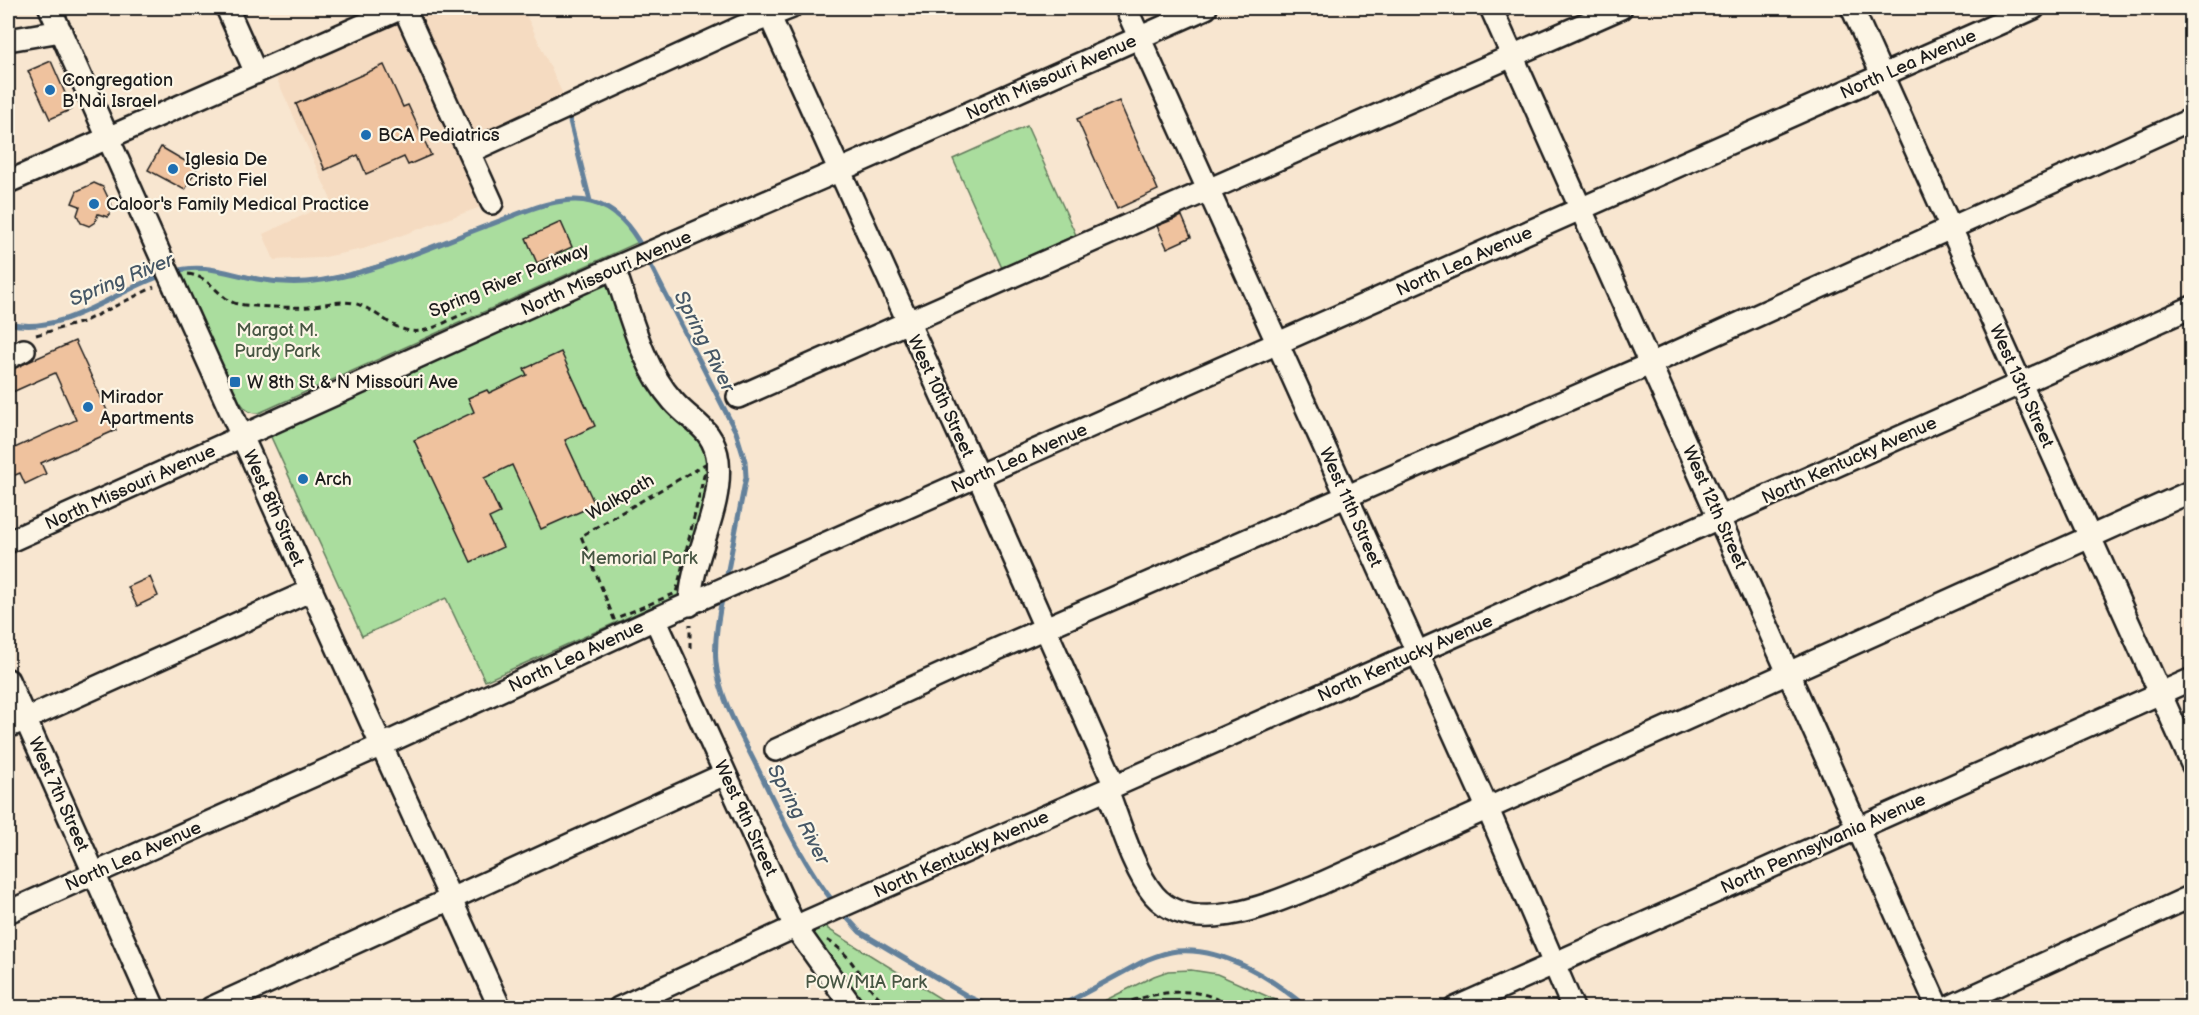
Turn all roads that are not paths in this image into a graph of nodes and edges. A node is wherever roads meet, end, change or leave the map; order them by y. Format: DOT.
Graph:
graph roads {
  1 [pos="50,8"];
  2 [pos="227,8"];
  3 [pos="403,8"];
  4 [pos="790,8"];
  5 [pos="1126,8"];
  6 [pos="1206,8"];
  7 [pos="1491,8"];
  8 [pos="1621,8"];
  9 [pos="1852,8"];
  10 [pos="2034,8"];
  11 [pos="768,12"];
  12 [pos="61,31"];
  13 [pos="1139,38"];
  14 [pos="8,40"];
  15 [pos="1513,56"];
  16 [pos="256,73"];
  17 [pos="1883,75"];
  18 [pos="2192,119"];
  19 [pos="109,138"];
  20 [pos="469,152"];
  21 [pos="838,171"];
  22 [pos="8,182"];
  23 [pos="1208,189"];
  24 [pos="492,203"];
  25 [pos="1581,210"];
  26 [pos="1952,228"];
  27 [pos="614,268"];
  28 [pos="2192,308"];
  29 [pos="907,322"];
  30 [pos="1277,344"];
  31 [pos="1650,364"];
  32 [pos="2021,383"];
  33 [pos="738,397"];
  34 [pos="242,437"];
  35 [pos="978,476"];
  36 [pos="2192,491"];
  37 [pos="1347,498"];
  38 [pos="1720,518"];
  39 [pos="2089,536"];
  40 [pos="8,542"];
  41 [pos="312,590"];
  42 [pos="696,602"];
  43 [pos="655,619"];
  44 [pos="1046,630"];
  45 [pos="1416,653"];
  46 [pos="1788,672"];
  47 [pos="2192,679"];
  48 [pos="8,680"];
  49 [pos="2159,693"];
  50 [pos="16,723"];
  51 [pos="382,745"];
  52 [pos="776,750"];
  53 [pos="2192,764"];
  54 [pos="725,774"];
  55 [pos="1111,788"];
  56 [pos="1487,807"];
  57 [pos="1857,827"];
  58 [pos="94,873"];
  59 [pos="2192,896"];
  60 [pos="451,900"];
  61 [pos="8,912"];
  62 [pos="795,927"];
  63 [pos="1554,964"];
  64 [pos="154,1008"];
  65 [pos="211,1008"];
  66 [pos="500,1008"];
  67 [pos="619,1008"];
  68 [pos="853,1008"];
  69 [pos="1455,1008"];
  70 [pos="1573,1008"];
  71 [pos="1938,1008"];
  72 [pos="1947,1008"];
  1 -- 12 [label="street, West 8th Street"];
  2 -- 16 [label="street"];
  3 -- 16 [label="street"];
  3 -- 20 [label="street"];
  4 -- 11 [label="street"];
  5 -- 13 [label="street, West 11th Street"];
  6 -- 13 [label="street, North Missouri Avenue"];
  7 -- 15 [label="street, West 12th Street"];
  8 -- 15 [label="street"];
  9 -- 17 [label="street, West 13th Street"];
  10 -- 17 [label="street, North Lea Avenue"];
  11 -- 20 [label="street"];
  11 -- 21 [label="street, West 10th Street"];
  12 -- 14 [label="street"];
  12 -- 19 [label="street, West 8th Street"];
  13 -- 21 [label="street, North Missouri Avenue"];
  13 -- 23 [label="street, West 11th Street"];
  15 -- 23 [label="street"];
  15 -- 25 [label="street, West 12th Street"];
  16 -- 19 [label="street"];
  17 -- 25 [label="street, North Lea Avenue"];
  17 -- 26 [label="street, West 13th Street"];
  18 -- 26 [label="street"];
  19 -- 22 [label="street"];
  19 -- 34 [label="street, West 8th Street, bridge"];
  20 -- 24 [label="street"];
  21 -- 27 [label="street, North Missouri Avenue"];
  21 -- 29 [label="street, West 10th Street"];
  23 -- 29 [label="street"];
  23 -- 30 [label="street, West 11th Street"];
  25 -- 30 [label="street, North Lea Avenue"];
  25 -- 31 [label="street, West 12th Street"];
  26 -- 31 [label="street"];
  26 -- 32 [label="street, West 13th Street"];
  27 -- 34 [label="street, North Missouri Avenue"];
  27 -- 42 [label="street"];
  28 -- 32 [label="street, North Kentucky Avenue"];
  29 -- 33 [label="street"];
  29 -- 35 [label="street, West 10th Street"];
  30 -- 35 [label="street, North Lea Avenue"];
  30 -- 37 [label="street, West 11th Street"];
  31 -- 37 [label="street"];
  31 -- 38 [label="street, West 12th Street"];
  32 -- 38 [label="street, North Kentucky Avenue"];
  32 -- 39 [label="street, West 13th Street"];
  34 -- 40 [label="street, North Missouri Avenue"];
  34 -- 41 [label="street, West 8th Street"];
  35 -- 42 [label="street, North Lea Avenue"];
  35 -- 44 [label="street, West 10th Street"];
  36 -- 39 [label="street, West 10th Street"];
  37 -- 44 [label="street"];
  37 -- 45 [label="street, West 11th Street"];
  38 -- 45 [label="street, North Kentucky Avenue"];
  38 -- 46 [label="street, West 12th Street"];
  39 -- 46 [label="street, West 10th Street"];
  39 -- 49 [label="street, West 13th Street"];
  41 -- 50 [label="street"];
  41 -- 51 [label="street, West 8th Street"];
  42 -- 43 [label="street, North Lea Avenue"];
  43 -- 51 [label="street, North Lea Avenue"];
  43 -- 54 [label="street, West 9th Street"];
  44 -- 52 [label="street"];
  44 -- 55 [label="street, West 10th Street"];
  45 -- 55 [label="street, North Kentucky Avenue"];
  45 -- 56 [label="street, West 11th Street"];
  46 -- 56 [label="street, West 10th Street"];
  46 -- 57 [label="street, West 12th Street"];
  47 -- 49 [label="street, North Pennsylvania Avenue"];
  48 -- 50 [label="street, West 7th Street"];
  49 -- 53 [label="street, West 13th Street"];
  49 -- 57 [label="street, North Pennsylvania Avenue"];
  50 -- 58 [label="street, West 7th Street"];
  51 -- 58 [label="street, North Lea Avenue"];
  51 -- 60 [label="street, West 8th Street"];
  54 -- 60 [label="street"];
  54 -- 62 [label="street, West 9th Street"];
  55 -- 56 [label="street, West 10th Street"];
  55 -- 62 [label="street, North Kentucky Avenue"];
  56 -- 63 [label="street, West 11th Street"];
  57 -- 63 [label="street, North Pennsylvania Avenue"];
  57 -- 71 [label="street, West 12th Street"];
  58 -- 61 [label="street, North Lea Avenue"];
  58 -- 64 [label="street, West 7th Street"];
  59 -- 72 [label="street"];
  60 -- 65 [label="street"];
  60 -- 66 [label="street, West 8th Street"];
  62 -- 67 [label="street, North Kentucky Avenue"];
  62 -- 68 [label="street, West 9th Street"];
  63 -- 69 [label="street, North Pennsylvania Avenue"];
  63 -- 70 [label="street, West 11th Street"];
}
